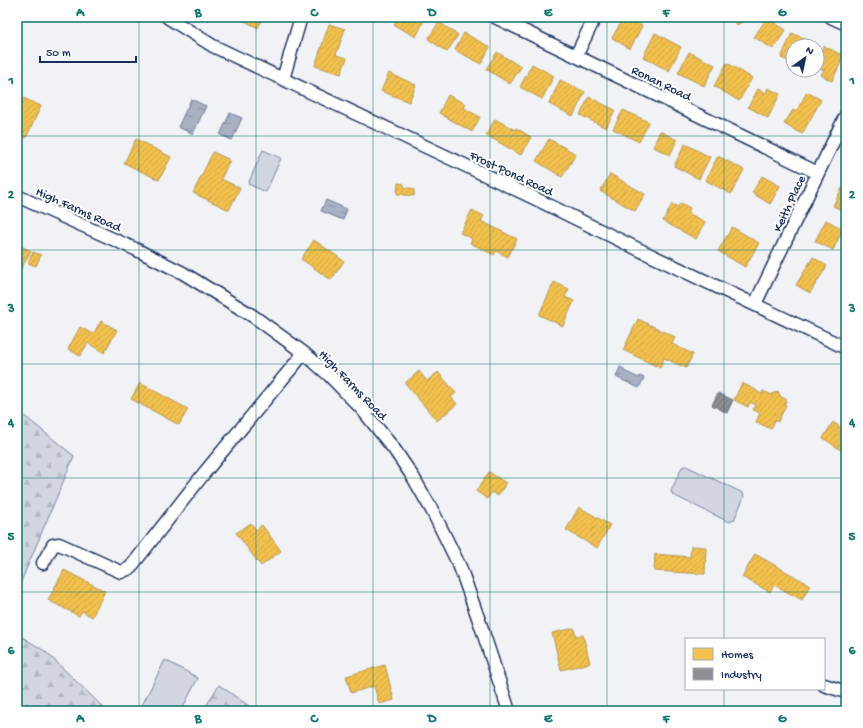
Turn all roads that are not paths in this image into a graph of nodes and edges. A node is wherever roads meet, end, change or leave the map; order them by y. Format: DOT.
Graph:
graph roads {
  1 [pos="167,17"];
  2 [pos="301,17"];
  3 [pos="494,17"];
  4 [pos="595,17"];
  5 [pos="831,17"];
  6 [pos="846,24"];
  7 [pos="576,56"];
  8 [pos="283,79"];
  9 [pos="846,115"];
  10 [pos="818,173"];
  11 [pos="17,196"];
  12 [pos="755,304"];
  13 [pos="846,348"];
  14 [pos="304,353"];
  15 [pos="43,563"];
  16 [pos="825,685"];
  17 [pos="846,692"];
  18 [pos="508,711"];
  1 -- 8 [label="street, Frost Pond Road"];
  2 -- 8 [label="street"];
  3 -- 7 [label="street, Ronan Road"];
  4 -- 7 [label="street"];
  5 -- 6 [label="street"];
  7 -- 10 [label="street, Ronan Road"];
  8 -- 12 [label="street, Frost Pond Road"];
  9 -- 10 [label="street, Keith Place"];
  10 -- 12 [label="street, Keith Place"];
  11 -- 14 [label="street, High Farms Road"];
  12 -- 13 [label="street, Frost Pond Road"];
  14 -- 15 [label="street"];
  14 -- 18 [label="street, High Farms Road"];
  16 -- 17 [label="street"];
}
